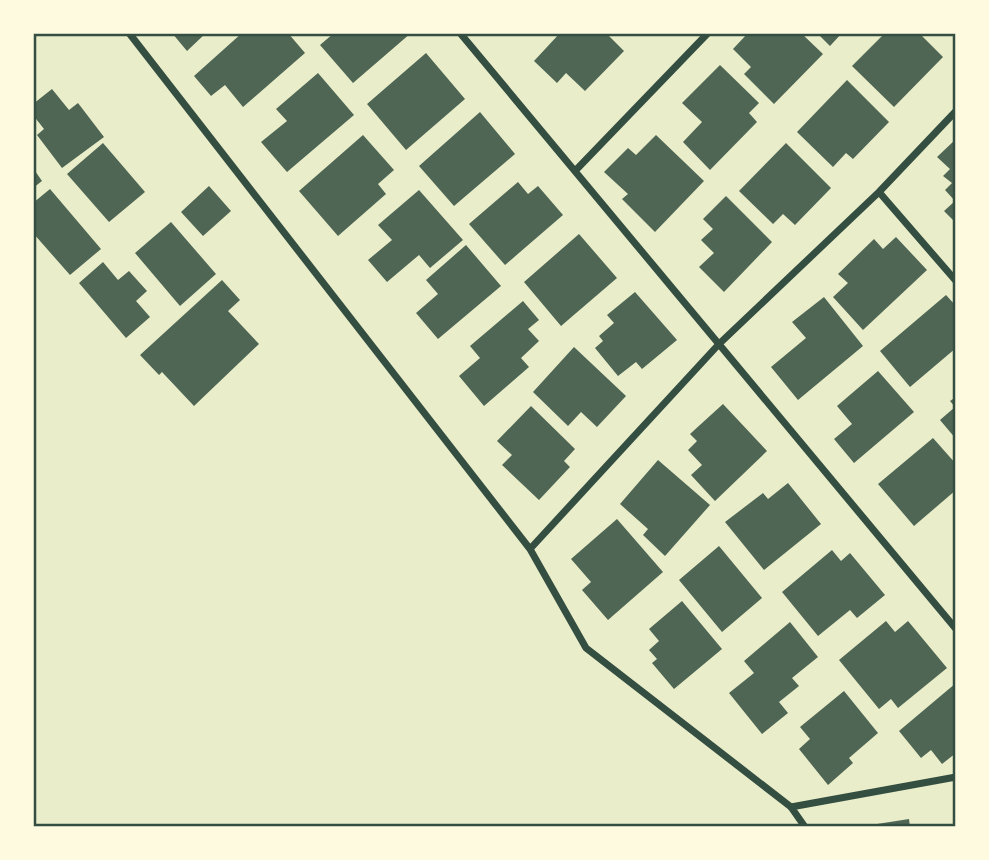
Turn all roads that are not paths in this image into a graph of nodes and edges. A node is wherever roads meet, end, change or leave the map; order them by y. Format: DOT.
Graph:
graph roads {
  1 [pos="129,33"];
  2 [pos="460,33"];
  3 [pos="708,33"];
  4 [pos="956,111"];
  5 [pos="575,171"];
  6 [pos="879,192"];
  7 [pos="956,281"];
  8 [pos="719,344"];
  9 [pos="530,549"];
  10 [pos="956,629"];
  11 [pos="956,777"];
  12 [pos="791,807"];
  13 [pos="805,827"];
  1 -- 9 [label="street"];
  2 -- 5 [label="street"];
  3 -- 5 [label="street"];
  4 -- 6 [label="street"];
  5 -- 8 [label="street"];
  6 -- 7 [label="street"];
  6 -- 8 [label="street"];
  8 -- 9 [label="street"];
  8 -- 10 [label="street"];
  9 -- 12 [label="street"];
  11 -- 12 [label="street"];
  12 -- 13 [label="street"];
}
